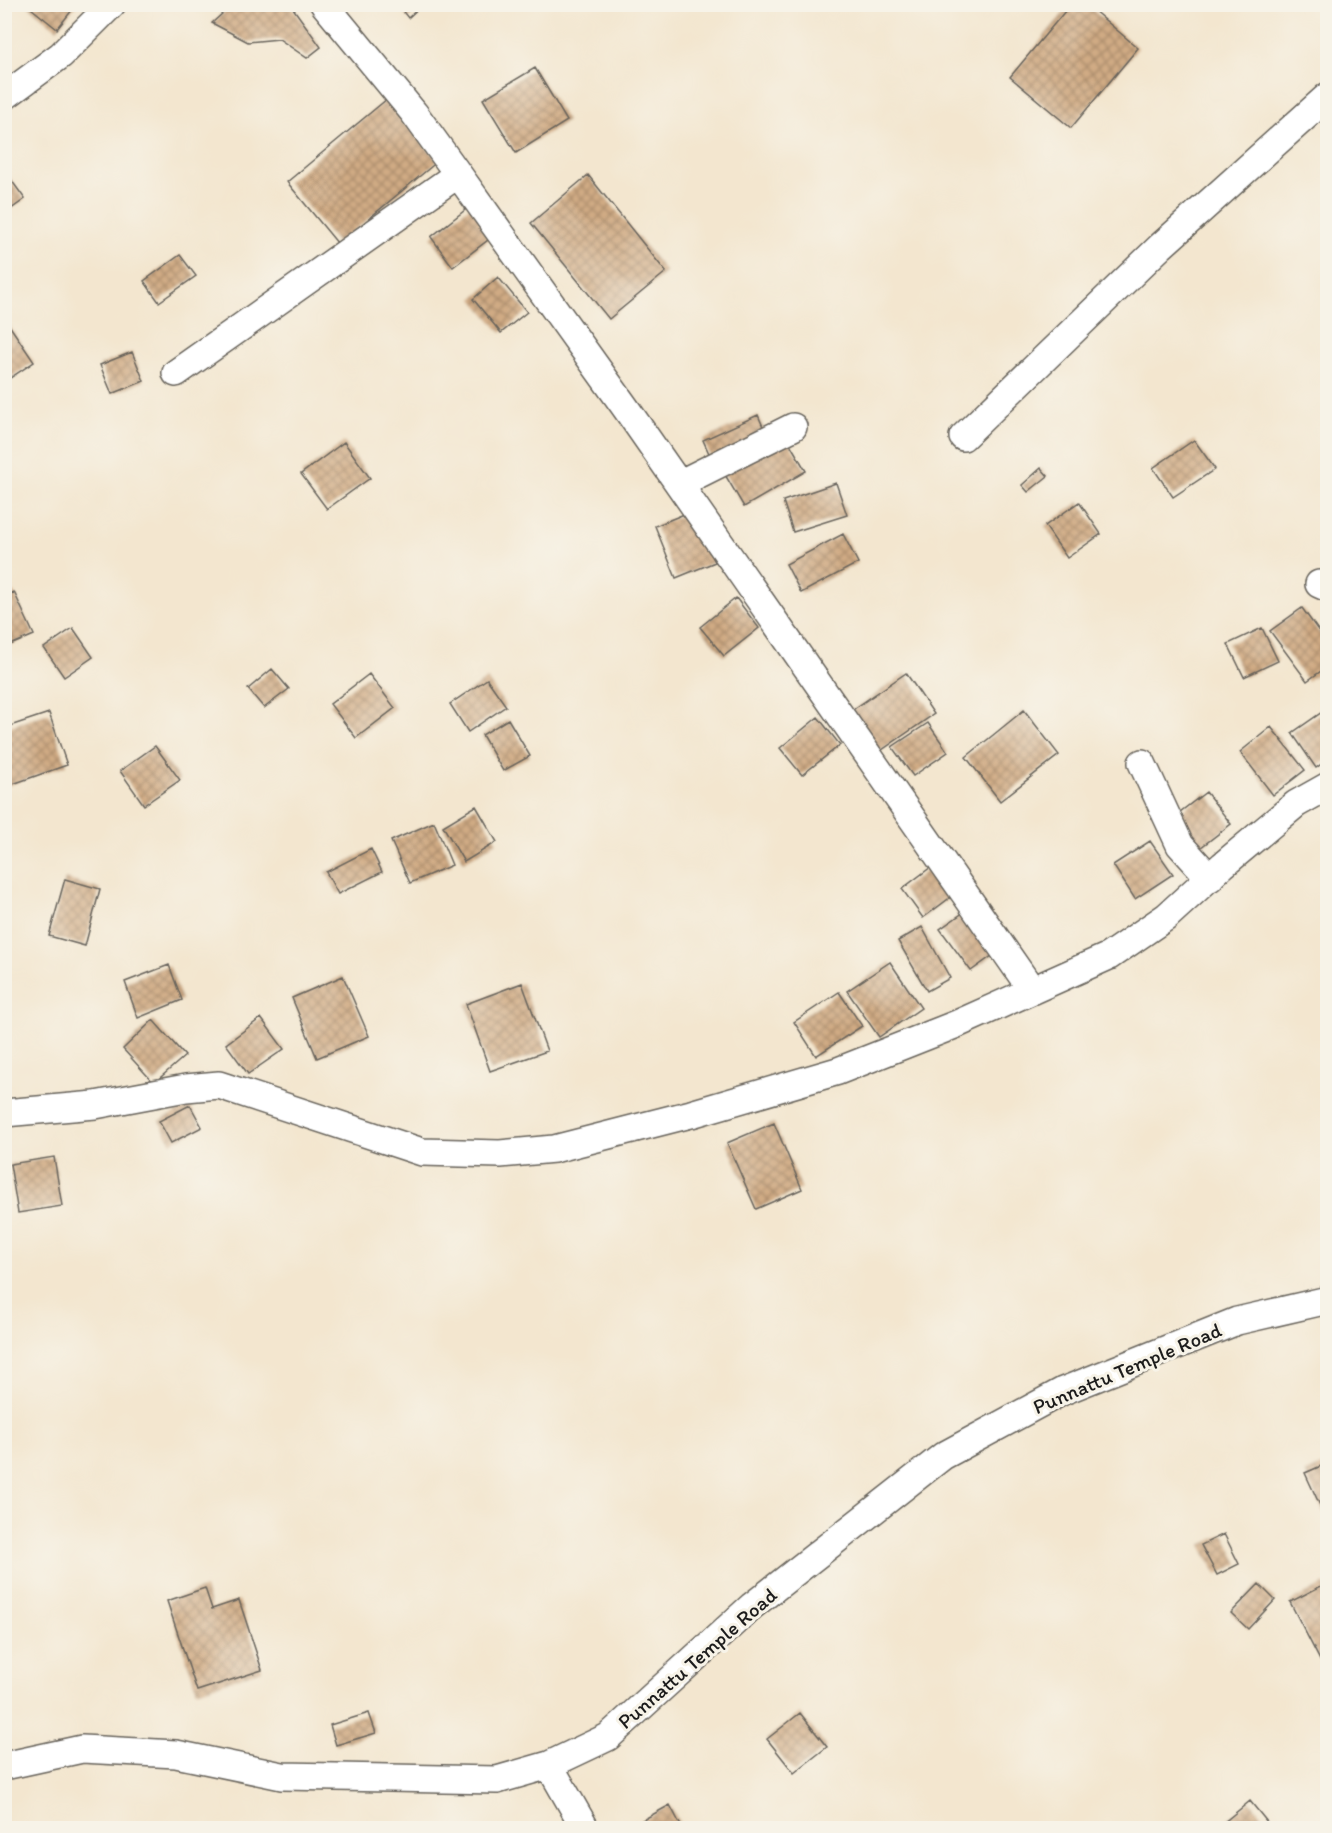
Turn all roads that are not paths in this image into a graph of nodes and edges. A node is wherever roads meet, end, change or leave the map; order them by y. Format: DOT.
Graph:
graph roads {
  1 [pos="112,4"];
  2 [pos="324,4"];
  3 [pos="1328,96"];
  4 [pos="4,97"];
  5 [pos="458,174"];
  6 [pos="176,373"];
  7 [pos="793,427"];
  8 [pos="963,437"];
  9 [pos="679,484"];
  10 [pos="1142,762"];
  11 [pos="1328,786"];
  12 [pos="1210,878"];
  13 [pos="1032,990"];
  14 [pos="4,1113"];
  15 [pos="1328,1300"];
  16 [pos="549,1765"];
  17 [pos="4,1766"];
  18 [pos="585,1828"];
  1 -- 4 [label="street"];
  2 -- 5 [label="street"];
  3 -- 8 [label="street"];
  5 -- 6 [label="street"];
  5 -- 9 [label="street"];
  7 -- 9 [label="street"];
  9 -- 13 [label="street"];
  10 -- 12 [label="street"];
  11 -- 12 [label="street"];
  12 -- 13 [label="street"];
  13 -- 14 [label="street"];
  15 -- 16 [label="street, Punnattu Temple Road"];
  16 -- 17 [label="street, Punnattu Temple Road"];
  16 -- 18 [label="street"];
}
